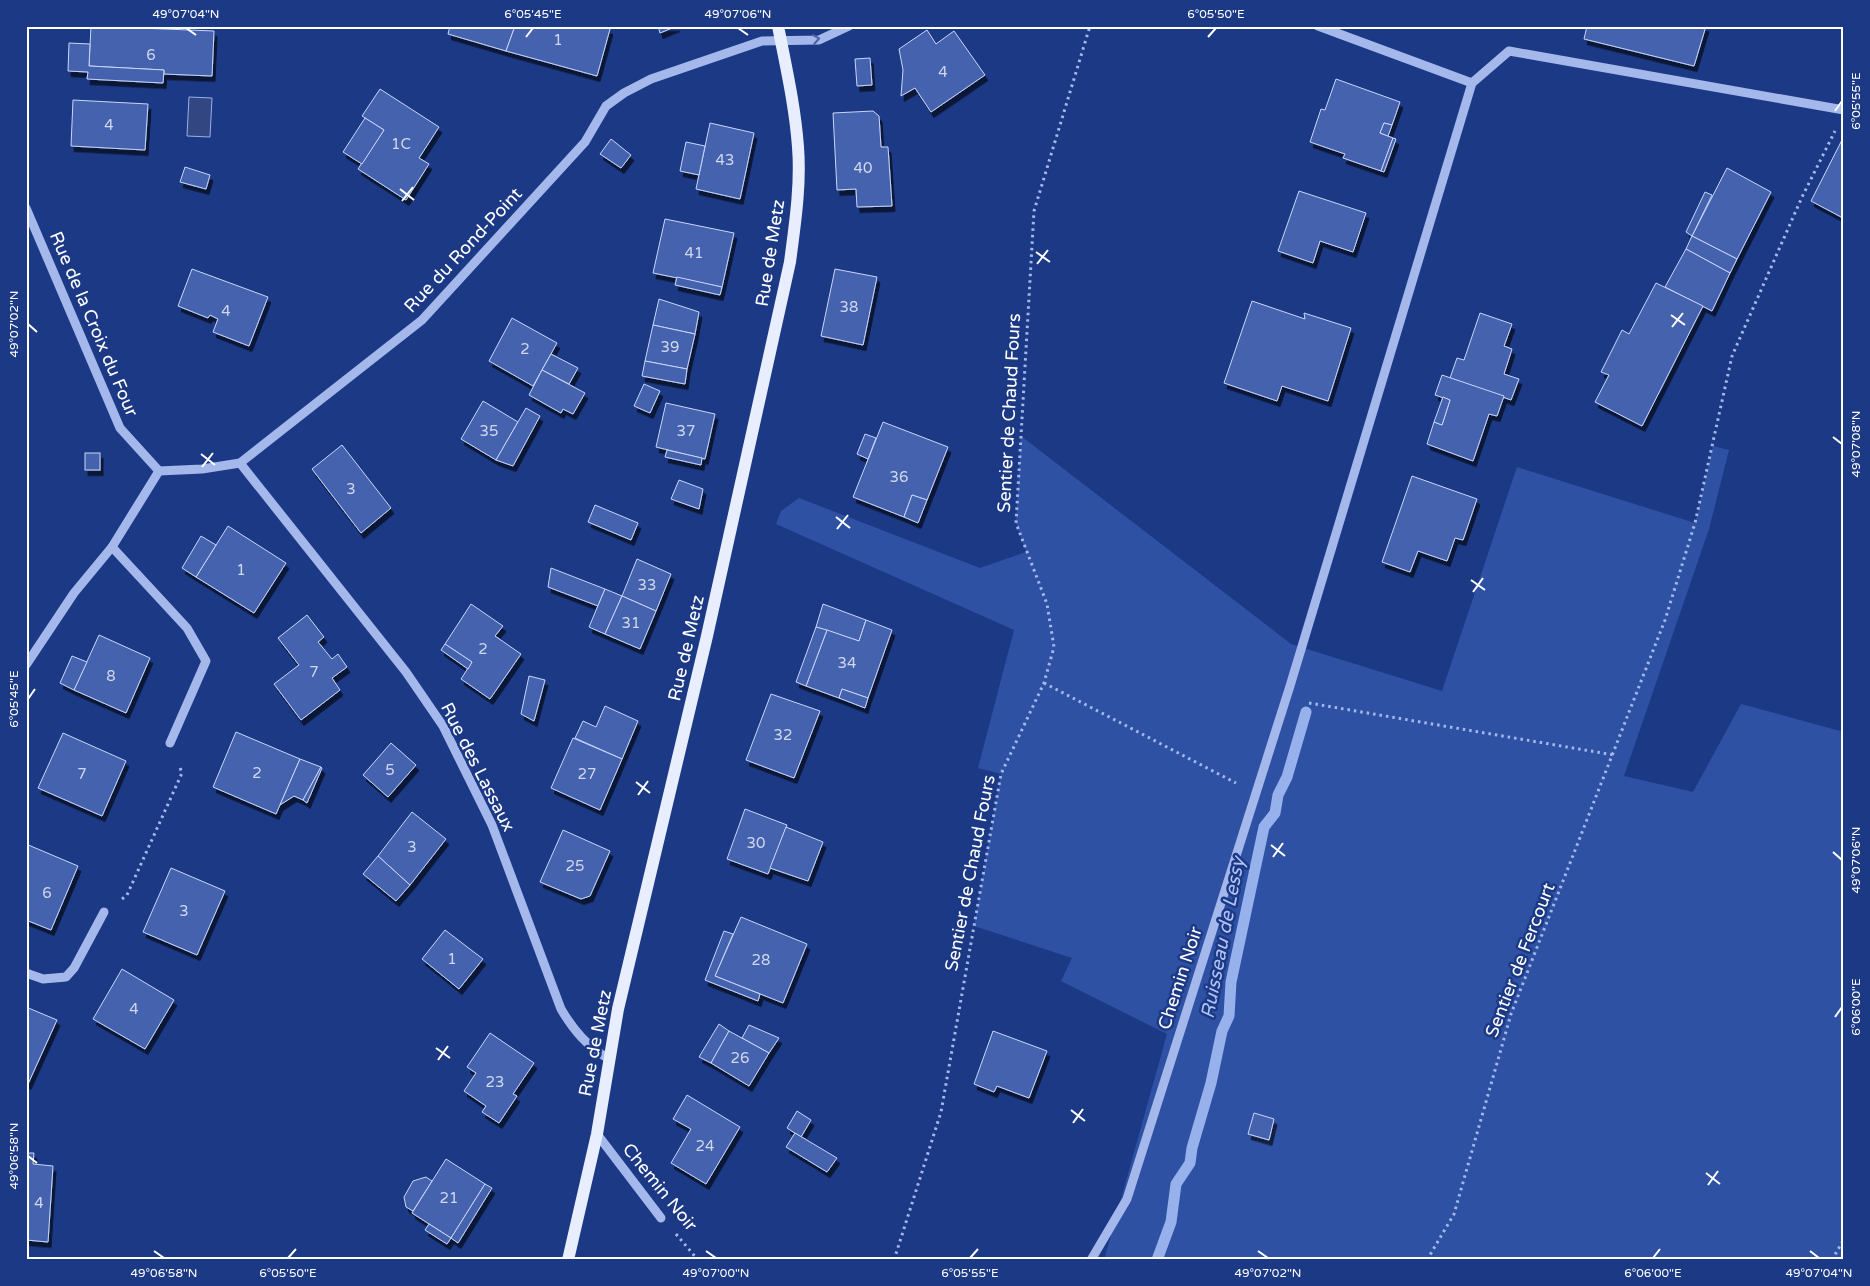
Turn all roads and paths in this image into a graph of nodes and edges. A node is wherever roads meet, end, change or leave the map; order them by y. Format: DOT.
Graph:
graph roads {
  1 [pos="778,26"];
  2 [pos="849,26"];
  3 [pos="1090,26"];
  4 [pos="1318,26"];
  5 [pos="781,41"];
  6 [pos="1472,83"];
  7 [pos="1844,110"];
  8 [pos="1836,130"];
  9 [pos="26,208"];
  10 [pos="240,463"];
  11 [pos="159,471"];
  12 [pos="112,547"];
  13 [pos="26,665"];
  14 [pos="1044,683"];
  15 [pos="1286,699"];
  16 [pos="170,743"];
  17 [pos="1614,755"];
  18 [pos="1256,793"];
  19 [pos="104,912"];
  20 [pos="26,973"];
  21 [pos="609,1060"];
  22 [pos="596,1134"];
  23 [pos="661,1218"];
  24 [pos="1844,1239"];
  25 [pos="568,1260"];
  26 [pos="698,1260"];
  27 [pos="894,1260"];
  28 [pos="1091,1260"];
  29 [pos="1427,1260"];
  30 [pos="1832,1260"];
  1 -- 5 [label="main road, Rue de Metz"];
  5 -- 2 [label="street, Rue du Rond-Point, one-way"];
  3 -- 14 [label="path, Sentier de Chaud Fours"];
  4 -- 6 [label="street"];
  5 -- 10 [label="street, Rue du Rond-Point"];
  5 -- 21 [label="main road, Rue de Metz"];
  6 -- 7 [label="street"];
  6 -- 15 [label="street, Chemin Noir"];
  8 -- 17 [label="path, Sentier de Fercourt"];
  9 -- 11 [label="street, Rue de la Croix du Four"];
  10 -- 11 [label="street, Rue du Rond-Point"];
  10 -- 21 [label="street, Rue des Lassaux"];
  11 -- 12 [label="street"];
  12 -- 13 [label="street"];
  12 -- 16 [label="street"];
  14 -- 18 [label="path"];
  14 -- 27 [label="path, Sentier de Chaud Fours"];
  15 -- 17 [label="path"];
  15 -- 18 [label="street, Chemin Noir"];
  16 -- 19 [label="path"];
  17 -- 29 [label="path, Sentier de Fercourt"];
  18 -- 28 [label="street, Chemin Noir"];
  19 -- 20 [label="street"];
  21 -- 22 [label="main road, Rue de Metz"];
  22 -- 23 [label="street, Chemin Noir"];
  22 -- 25 [label="main road, Rue de Metz"];
  23 -- 26 [label="path, Chemin Noir"];
  24 -- 30 [label="path"];
}
